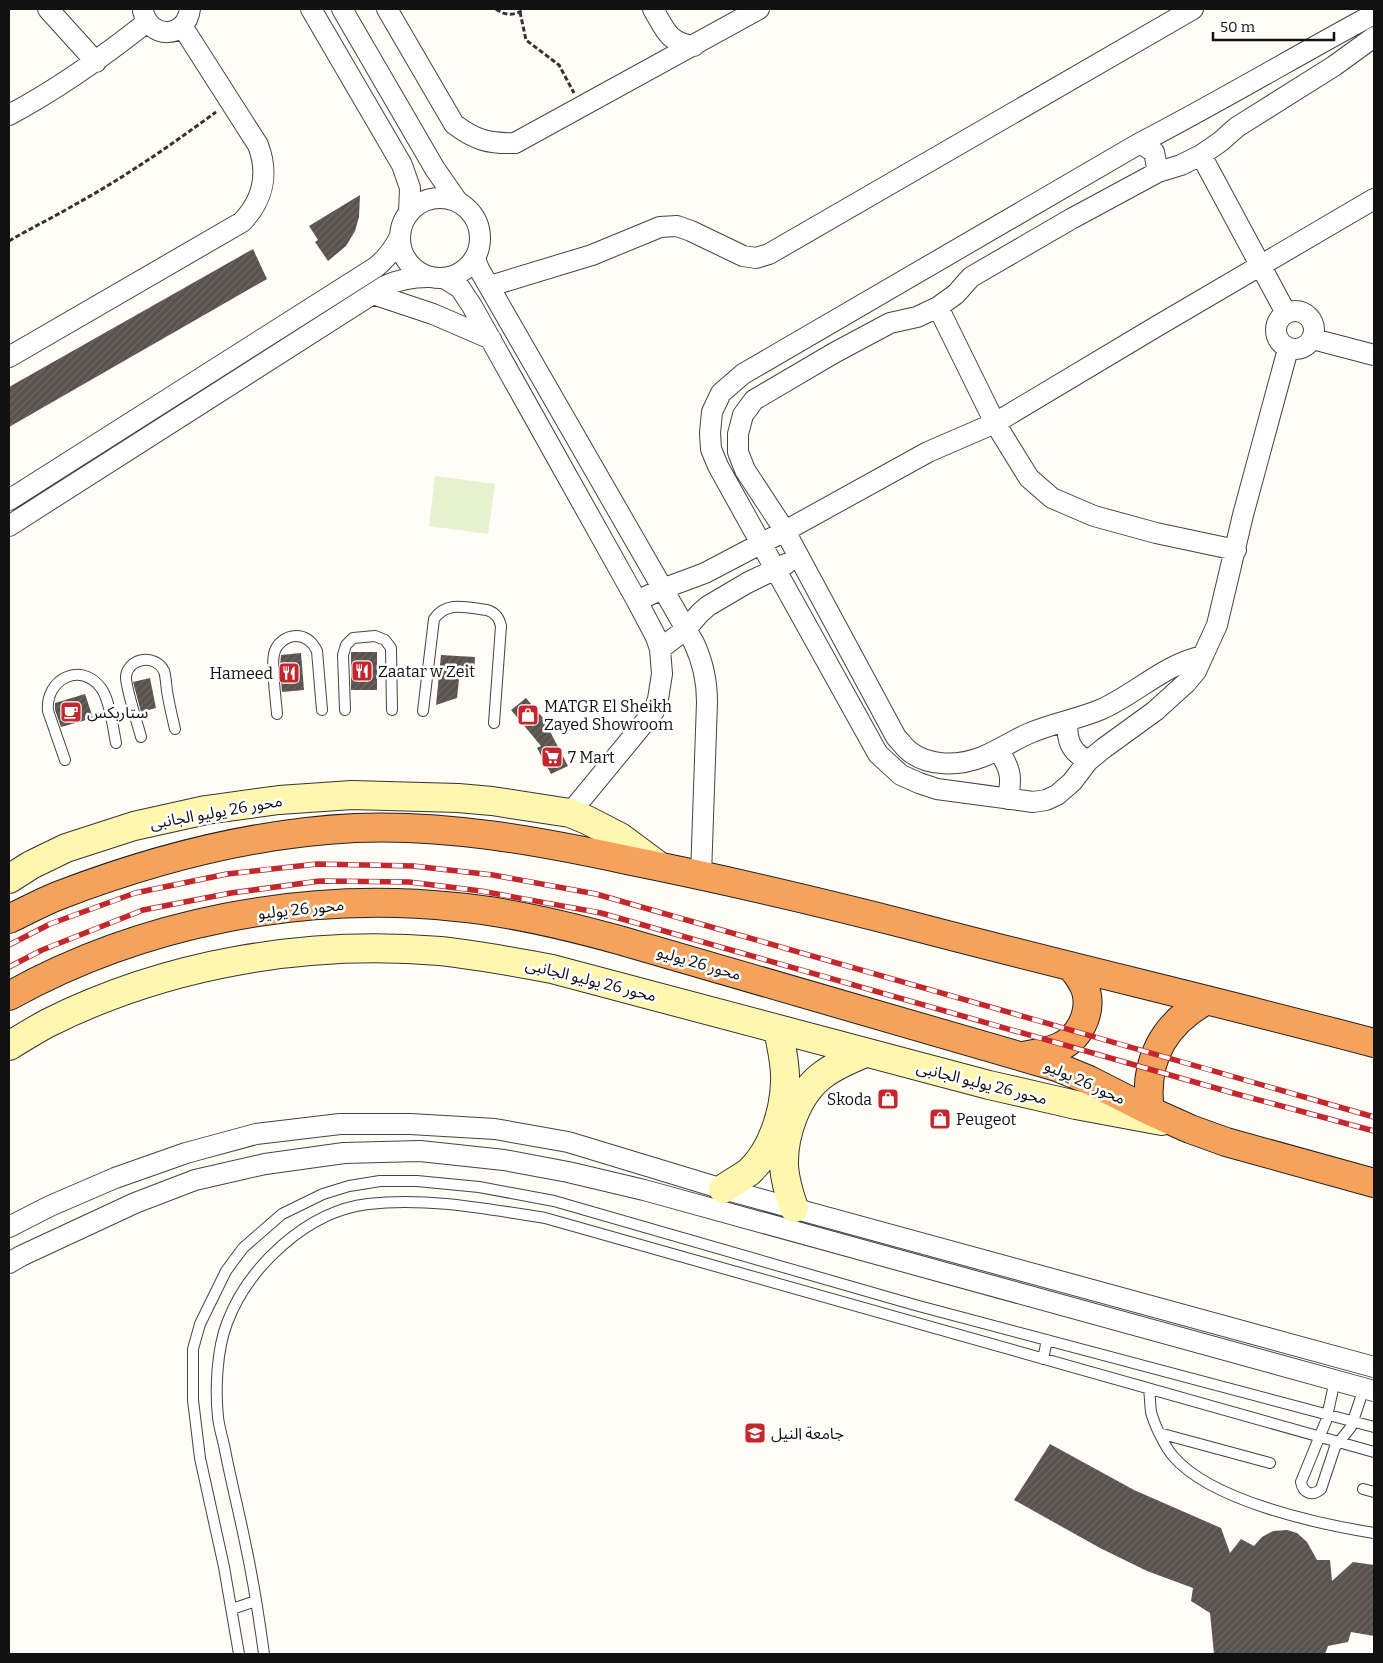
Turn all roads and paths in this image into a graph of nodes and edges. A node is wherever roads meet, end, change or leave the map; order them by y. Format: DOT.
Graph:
graph roads {
  1 [pos="48,9"];
  2 [pos="311,9"];
  3 [pos="342,9"];
  4 [pos="388,9"];
  5 [pos="496,9"];
  6 [pos="524,9"];
  7 [pos="654,9"];
  8 [pos="759,9"];
  9 [pos="1193,9"];
  10 [pos="520,12"];
  11 [pos="1374,14"];
  12 [pos="145,15"];
  13 [pos="186,18"];
  14 [pos="667,34"];
  15 [pos="1374,38"];
  16 [pos="694,46"];
  17 [pos="96,62"];
  18 [pos="661,63"];
  19 [pos="1223,97"];
  20 [pos="230,101"];
  21 [pos="581,107"];
  22 [pos="9,116"];
  23 [pos="1237,127"];
  24 [pos="1140,143"];
  25 [pos="1201,155"];
  26 [pos="1158,172"];
  27 [pos="1374,199"];
  28 [pos="458,202"];
  29 [pos="409,212"];
  30 [pos="400,236"];
  31 [pos="9,241"];
  32 [pos="956,250"];
  33 [pos="475,259"];
  34 [pos="1260,265"];
  35 [pos="971,277"];
  36 [pos="436,278"];
  37 [pos="490,286"];
  38 [pos="373,294"];
  39 [pos="874,297"];
  40 [pos="938,307"];
  41 [pos="1286,313"];
  42 [pos="890,323"];
  43 [pos="491,339"];
  44 [pos="1313,339"];
  45 [pos="1288,348"];
  46 [pos="1374,355"];
  47 [pos="9,357"];
  48 [pos="995,423"];
  49 [pos="9,500"];
  50 [pos="9,526"];
  51 [pos="785,531"];
  52 [pos="761,544"];
  53 [pos="1236,550"];
  54 [pos="799,558"];
  55 [pos="775,569"];
  56 [pos="662,589"];
  57 [pos="638,601"];
  58 [pos="686,629"];
  59 [pos="660,649"];
  60 [pos="1203,656"];
  61 [pos="322,710"];
  62 [pos="345,710"];
  63 [pos="392,710"];
  64 [pos="423,711"];
  65 [pos="277,714"];
  66 [pos="1067,720"];
  67 [pos="494,723"];
  68 [pos="175,729"];
  69 [pos="141,737"];
  70 [pos="116,744"];
  71 [pos="998,750"];
  72 [pos="65,760"];
  73 [pos="1088,761"];
  74 [pos="1008,799"];
  75 [pos="570,813"];
  76 [pos="66,848"];
  77 [pos="9,865"];
  78 [pos="659,866"];
  79 [pos="700,875"];
  80 [pos="9,879"];
  81 [pos="9,919"];
  82 [pos="1072,968"];
  83 [pos="9,996"];
  84 [pos="1207,1000"];
  85 [pos="778,1028"];
  86 [pos="1374,1043"];
  87 [pos="9,1046"];
  88 [pos="865,1053"];
  89 [pos="1023,1056"];
  90 [pos="1150,1112"];
  91 [pos="1175,1123"];
  92 [pos="1374,1184"];
  93 [pos="723,1189"];
  94 [pos="794,1208"];
  95 [pos="9,1227"];
  96 [pos="9,1233"];
  97 [pos="15,1260"];
  98 [pos="1047,1340"];
  99 [pos="1341,1358"];
  100 [pos="1043,1359"];
  101 [pos="1372,1366"];
  102 [pos="1335,1380"];
  103 [pos="1149,1389"];
  104 [pos="1369,1390"];
  105 [pos="1328,1414"];
  106 [pos="1354,1421"];
  107 [pos="1374,1427"];
  108 [pos="1159,1433"];
  109 [pos="1319,1436"];
  110 [pos="1339,1442"];
  111 [pos="1374,1452"];
  112 [pos="1270,1463"];
  113 [pos="1363,1489"];
  114 [pos="1374,1492"];
  115 [pos="1374,1533"];
  116 [pos="256,1601"];
  117 [pos="232,1609"];
  118 [pos="239,1654"];
  119 [pos="264,1654"];
  1 -- 17 [label="street"];
  2 -- 29 [label="street"];
  3 -- 28 [label="street"];
  4 -- 21 [label="street"];
  5 -- 10 [label="path"];
  6 -- 10 [label="path"];
  7 -- 14 [label="street"];
  8 -- 16 [label="street"];
  9 -- 37 [label="street"];
  10 -- 21 [label="path"];
  11 -- 19 [label="street"];
  12 -- 13 [label="street"];
  12 -- 17 [label="street"];
  13 -- 20 [label="street"];
  14 -- 16 [label="street"];
  14 -- 18 [label="street"];
  15 -- 23 [label="street"];
  16 -- 18 [label="street"];
  17 -- 22 [label="street"];
  18 -- 21 [label="street"];
  19 -- 23 [label="street"];
  19 -- 24 [label="street"];
  20 -- 31 [label="path"];
  20 -- 47 [label="street"];
  23 -- 25 [label="street"];
  24 -- 26 [label="street"];
  24 -- 32 [label="street"];
  25 -- 26 [label="street"];
  25 -- 34 [label="street"];
  26 -- 35 [label="street"];
  27 -- 34 [label="street"];
  28 -- 29 [label="street"];
  28 -- 33 [label="street"];
  29 -- 30 [label="street"];
  30 -- 36 [label="street"];
  30 -- 49 [label="street"];
  32 -- 35 [label="street"];
  32 -- 39 [label="street"];
  33 -- 36 [label="street"];
  33 -- 37 [label="street"];
  34 -- 41 [label="street"];
  34 -- 48 [label="street"];
  35 -- 40 [label="street"];
  36 -- 38 [label="street"];
  36 -- 43 [label="street"];
  37 -- 56 [label="street"];
  38 -- 43 [label="street"];
  38 -- 50 [label="street"];
  39 -- 42 [label="street"];
  39 -- 52 [label="street"];
  40 -- 42 [label="street"];
  40 -- 48 [label="street"];
  41 -- 44 [label="street"];
  41 -- 45 [label="street"];
  42 -- 51 [label="street"];
  43 -- 57 [label="street"];
  44 -- 45 [label="street"];
  44 -- 46 [label="street"];
  45 -- 53 [label="street"];
  48 -- 51 [label="street"];
  48 -- 53 [label="street"];
  51 -- 52 [label="street"];
  51 -- 54 [label="street"];
  52 -- 55 [label="street"];
  52 -- 56 [label="street"];
  53 -- 60 [label="street"];
  54 -- 55 [label="street"];
  54 -- 71 [label="street"];
  55 -- 58 [label="street"];
  55 -- 74 [label="street"];
  56 -- 57 [label="street"];
  56 -- 58 [label="street"];
  57 -- 59 [label="street"];
  58 -- 59 [label="street"];
  58 -- 79 [label="street"];
  59 -- 75 [label="street"];
  60 -- 66 [label="street"];
  60 -- 73 [label="street"];
  61 -- 65 [label="lane"];
  62 -- 63 [label="lane"];
  64 -- 67 [label="lane"];
  66 -- 71 [label="street"];
  66 -- 73 [label="street"];
  68 -- 69 [label="lane"];
  70 -- 72 [label="lane"];
  71 -- 74 [label="street"];
  73 -- 74 [label="street"];
  75 -- 76 [label="main road, محور 26 يوليو الجانبى"];
  75 -- 78 [label="main road, محور 26 يوليو الجانبى"];
  76 -- 77 [label="main road"];
  76 -- 80 [label="main road, محور 26 يوليو الجانبى"];
  78 -- 79 [label="highway"];
  78 -- 81 [label="highway"];
  79 -- 82 [label="highway"];
  82 -- 84 [label="highway"];
  82 -- 89 [label="highway"];
  83 -- 89 [label="highway, محور 26 يوليو"];
  84 -- 86 [label="highway"];
  84 -- 90 [label="highway"];
  85 -- 87 [label="main road, محور 26 يوليو الجانبى"];
  85 -- 88 [label="main road, محور 26 يوليو الجانبى"];
  85 -- 93 [label="main road"];
  88 -- 91 [label="main road, محور 26 يوليو الجانبى"];
  88 -- 94 [label="main road"];
  89 -- 90 [label="highway, محور 26 يوليو"];
  90 -- 91 [label="highway, محور 26 يوليو"];
  91 -- 92 [label="highway, محور 26 يوليو"];
  93 -- 94 [label="street"];
  93 -- 95 [label="street"];
  94 -- 99 [label="street"];
  96 -- 97 [label="street"];
  97 -- 102 [label="street"];
  98 -- 100 [label="lane"];
  98 -- 105 [label="lane"];
  98 -- 117 [label="lane"];
  99 -- 101 [label="street"];
  99 -- 102 [label="street"];
  100 -- 103 [label="lane"];
  100 -- 116 [label="lane"];
  101 -- 104 [label="street"];
  102 -- 104 [label="street"];
  102 -- 105 [label="lane"];
  103 -- 108 [label="lane"];
  103 -- 109 [label="lane"];
  104 -- 106 [label="lane"];
  105 -- 106 [label="lane"];
  105 -- 109 [label="lane"];
  106 -- 107 [label="lane"];
  106 -- 110 [label="lane"];
  108 -- 112 [label="lane"];
  108 -- 115 [label="lane"];
  109 -- 110 [label="lane"];
  109 -- 110 [label="lane"];
  110 -- 111 [label="lane"];
  113 -- 114 [label="lane"];
  116 -- 117 [label="lane"];
  116 -- 119 [label="lane"];
  117 -- 118 [label="lane"];
}
